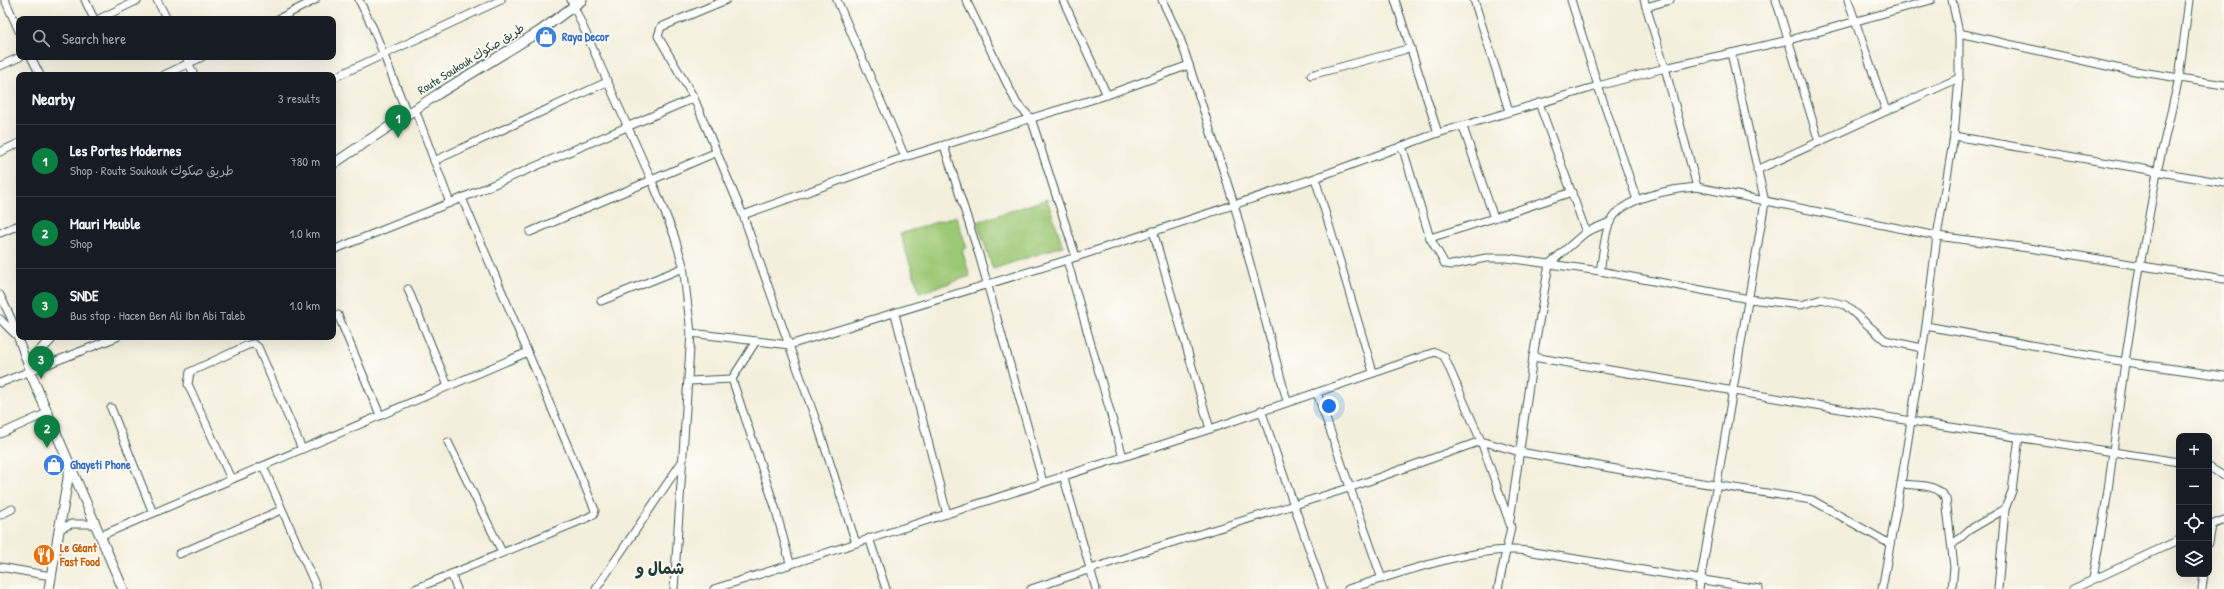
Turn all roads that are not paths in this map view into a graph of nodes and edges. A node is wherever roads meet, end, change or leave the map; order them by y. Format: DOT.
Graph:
graph roads {
  1 [pos="5,0"];
  2 [pos="85,0"];
  3 [pos="138,0"];
  4 [pos="157,0"];
  5 [pos="315,0"];
  6 [pos="359,0"];
  7 [pos="501,0"];
  8 [pos="582,0"];
  9 [pos="726,0"];
  10 [pos="837,0"];
  11 [pos="966,0"];
  12 [pos="1063,0"];
  13 [pos="1162,0"];
  14 [pos="1395,0"];
  15 [pos="1474,0"];
  16 [pos="1571,0"];
  17 [pos="1670,0"];
  18 [pos="1776,0"];
  19 [pos="1848,0"];
  20 [pos="1931,0"];
  21 [pos="1952,0"];
  22 [pos="2189,0"];
  23 [pos="572,3"];
  24 [pos="1645,4"];
  25 [pos="93,16"];
  26 [pos="105,16"];
  27 [pos="165,16"];
  28 [pos="284,16"];
  29 [pos="1855,21"];
  30 [pos="16,24"];
  31 [pos="1959,32"];
  32 [pos="1789,40"];
  33 [pos="1411,48"];
  34 [pos="1730,53"];
  35 [pos="384,55"];
  36 [pos="16,59"];
  37 [pos="32,60"];
  38 [pos="188,60"];
  39 [pos="1189,65"];
  40 [pos="0,66"];
  41 [pos="1665,68"];
  42 [pos="38,72"];
  43 [pos="169,72"];
  44 [pos="193,72"];
  45 [pos="1311,75"];
  46 [pos="336,77"];
  47 [pos="1959,78"];
  48 [pos="2179,78"];
  49 [pos="607,82"];
  50 [pos="2224,85"];
  51 [pos="1598,86"];
  52 [pos="1107,95"];
  53 [pos="694,98"];
  54 [pos="1539,103"];
  55 [pos="411,111"];
  56 [pos="1509,111"];
  57 [pos="1886,111"];
  58 [pos="1031,118"];
  59 [pos="628,126"];
  60 [pos="1463,126"];
  61 [pos="1438,133"];
  62 [pos="1954,136"];
  63 [pos="1819,142"];
  64 [pos="16,144"];
  65 [pos="944,146"];
  66 [pos="1402,146"];
  67 [pos="0,152"];
  68 [pos="717,152"];
  69 [pos="905,157"];
  70 [pos="434,161"];
  71 [pos="336,162"];
  72 [pos="1757,170"];
  73 [pos="2157,172"];
  74 [pos="1315,178"];
  75 [pos="652,181"];
  76 [pos="2224,183"];
  77 [pos="1697,187"];
  78 [pos="1572,192"];
  79 [pos="462,198"];
  80 [pos="1637,200"];
  81 [pos="1764,202"];
  82 [pos="450,203"];
  83 [pos="1234,204"];
  84 [pos="743,215"];
  85 [pos="1494,218"];
  86 [pos="1610,222"];
  87 [pos="16,226"];
  88 [pos="1153,231"];
  89 [pos="530,232"];
  90 [pos="1586,232"];
  91 [pos="0,233"];
  92 [pos="1937,236"];
  93 [pos="1430,238"];
  94 [pos="336,249"];
  95 [pos="1076,257"];
  96 [pos="1067,260"];
  97 [pos="1549,264"];
  98 [pos="2140,266"];
  99 [pos="683,268"];
  100 [pos="1600,271"];
  101 [pos="2224,279"];
  102 [pos="987,285"];
  103 [pos="408,289"];
  104 [pos="0,295"];
  105 [pos="1750,299"];
  106 [pos="601,301"];
  107 [pos="895,314"];
  108 [pos="338,315"];
  109 [pos="0,319"];
  110 [pos="1926,326"];
  111 [pos="691,333"];
  112 [pos="16,335"];
  113 [pos="18,340"];
  114 [pos="50,340"];
  115 [pos="110,340"];
  116 [pos="756,341"];
  117 [pos="789,345"];
  118 [pos="1922,348"];
  119 [pos="528,352"];
  120 [pos="1533,357"];
  121 [pos="2125,362"];
  122 [pos="30,372"];
  123 [pos="1373,372"];
  124 [pos="2224,376"];
  125 [pos="732,379"];
  126 [pos="688,382"];
  127 [pos="0,383"];
  128 [pos="448,386"];
  129 [pos="1732,389"];
  130 [pos="1317,393"];
  131 [pos="1287,401"];
  132 [pos="111,408"];
  133 [pos="1261,410"];
  134 [pos="47,413"];
  135 [pos="380,415"];
  136 [pos="1911,421"];
  137 [pos="1210,429"];
  138 [pos="0,434"];
  139 [pos="2019,437"];
  140 [pos="1481,441"];
  141 [pos="448,442"];
  142 [pos="302,449"];
  143 [pos="2113,450"];
  144 [pos="1520,452"];
  145 [pos="1123,457"];
  146 [pos="683,459"];
  147 [pos="2176,461"];
  148 [pos="263,466"];
  149 [pos="70,467"];
  150 [pos="2212,469"];
  151 [pos="1063,475"];
  152 [pos="2224,476"];
  153 [pos="231,479"];
  154 [pos="1043,482"];
  155 [pos="1901,484"];
  156 [pos="1718,486"];
  157 [pos="1350,488"];
  158 [pos="1293,506"];
  159 [pos="12,509"];
  160 [pos="2005,509"];
  161 [pos="281,510"];
  162 [pos="153,513"];
  163 [pos="947,514"];
  164 [pos="0,515"];
  165 [pos="2224,520"];
  166 [pos="1510,523"];
  167 [pos="95,524"];
  168 [pos="2212,525"];
  169 [pos="59,529"];
  170 [pos="100,536"];
  171 [pos="869,538"];
  172 [pos="2177,541"];
  173 [pos="856,543"];
  174 [pos="1890,544"];
  175 [pos="1952,545"];
  176 [pos="1507,549"];
  177 [pos="502,552"];
  178 [pos="179,554"];
  179 [pos="790,564"];
  180 [pos="0,566"];
  181 [pos="1090,569"];
  182 [pos="451,574"];
  183 [pos="51,576"];
  184 [pos="2204,577"];
  185 [pos="1382,579"];
  186 [pos="2093,579"];
  187 [pos="1700,580"];
  188 [pos="49,589"];
  189 [pos="123,589"];
  190 [pos="317,589"];
  191 [pos="415,589"];
  192 [pos="457,589"];
  193 [pos="596,589"];
  194 [pos="674,589"];
  195 [pos="714,589"];
  196 [pos="886,589"];
  197 [pos="1031,589"];
  198 [pos="1096,589"];
  199 [pos="1323,589"];
  200 [pos="1348,589"];
  201 [pos="1498,589"];
  202 [pos="1699,589"];
  203 [pos="1759,589"];
  204 [pos="1882,589"];
  205 [pos="1952,589"];
  206 [pos="1998,589"];
  207 [pos="2073,589"];
  208 [pos="2202,589"];
  1 -- 30 [label="street"];
  2 -- 25 [label="street"];
  3 -- 26 [label="street"];
  4 -- 27 [label="street"];
  5 -- 28 [label="street"];
  6 -- 35 [label="street"];
  7 -- 35 [label="street"];
  8 -- 23 [label="street, Route Soukouk طريق صكوك"];
  9 -- 53 [label="street"];
  10 -- 69 [label="street"];
  11 -- 58 [label="street"];
  12 -- 52 [label="street"];
  13 -- 39 [label="street"];
  14 -- 33 [label="street"];
  15 -- 56 [label="street"];
  16 -- 51 [label="street"];
  17 -- 24 [label="street"];
  18 -- 32 [label="street"];
  19 -- 29 [label="street"];
  20 -- 29 [label="street"];
  21 -- 31 [label="street"];
  22 -- 48 [label="street"];
  23 -- 49 [label="street"];
  23 -- 55 [label="street, Route Soukouk طريق صكوك"];
  24 -- 41 [label="street"];
  29 -- 32 [label="street"];
  29 -- 57 [label="street"];
  31 -- 47 [label="street"];
  31 -- 48 [label="street"];
  32 -- 34 [label="street"];
  32 -- 63 [label="street"];
  33 -- 45 [label="street"];
  33 -- 61 [label="street"];
  34 -- 41 [label="street"];
  34 -- 72 [label="street"];
  35 -- 46 [label="street"];
  35 -- 55 [label="street"];
  36 -- 40 [label="street"];
  37 -- 42 [label="street"];
  38 -- 43 [label="street"];
  38 -- 44 [label="street"];
  39 -- 52 [label="street"];
  39 -- 83 [label="street"];
  41 -- 51 [label="street"];
  41 -- 77 [label="street"];
  47 -- 57 [label="street"];
  47 -- 62 [label="street"];
  48 -- 50 [label="street"];
  48 -- 73 [label="street"];
  49 -- 59 [label="street"];
  49 -- 70 [label="street"];
  51 -- 54 [label="street"];
  51 -- 80 [label="street"];
  52 -- 58 [label="street"];
  53 -- 59 [label="street"];
  53 -- 68 [label="street"];
  54 -- 56 [label="street"];
  54 -- 78 [label="street"];
  55 -- 70 [label="street"];
  55 -- 71 [label="street, Route Soukouk طريق صكوك"];
  56 -- 60 [label="street"];
  57 -- 63 [label="street"];
  58 -- 65 [label="street"];
  58 -- 95 [label="street"];
  59 -- 75 [label="street"];
  59 -- 79 [label="street"];
  60 -- 61 [label="street"];
  60 -- 85 [label="street"];
  61 -- 66 [label="street"];
  62 -- 73 [label="street"];
  62 -- 92 [label="street"];
  63 -- 72 [label="street"];
  64 -- 67 [label="street"];
  65 -- 69 [label="street"];
  65 -- 102 [label="street"];
  66 -- 74 [label="street"];
  66 -- 93 [label="street"];
  68 -- 75 [label="street"];
  68 -- 84 [label="street"];
  69 -- 84 [label="street"];
  70 -- 82 [label="street"];
  72 -- 81 [label="street"];
  73 -- 76 [label="street"];
  73 -- 98 [label="street"];
  74 -- 83 [label="street"];
  74 -- 123 [label="street"];
  75 -- 89 [label="street"];
  75 -- 99 [label="street"];
  77 -- 80 [label="street"];
  77 -- 81 [label="street"];
  78 -- 85 [label="street"];
  78 -- 90 [label="street"];
  79 -- 82 [label="street"];
  79 -- 119 [label="street"];
  80 -- 86 [label="street"];
  81 -- 92 [label="street"];
  81 -- 105 [label="street"];
  82 -- 94 [label="street"];
  83 -- 88 [label="street"];
  83 -- 131 [label="street"];
  84 -- 117 [label="street"];
  85 -- 93 [label="street"];
  86 -- 90 [label="street"];
  86 -- 100 [label="street"];
  87 -- 91 [label="street"];
  88 -- 95 [label="street"];
  88 -- 137 [label="street"];
  90 -- 97 [label="street"];
  92 -- 98 [label="street"];
  92 -- 110 [label="street"];
  93 -- 97 [label="street"];
  95 -- 96 [label="street"];
  96 -- 102 [label="street"];
  96 -- 145 [label="street"];
  97 -- 100 [label="street"];
  97 -- 120 [label="street"];
  98 -- 101 [label="street"];
  98 -- 121 [label="street"];
  99 -- 106 [label="street"];
  99 -- 111 [label="street"];
  100 -- 105 [label="street"];
  102 -- 107 [label="street"];
  102 -- 154 [label="street"];
  103 -- 128 [label="street"];
  104 -- 112 [label="street"];
  105 -- 118 [label="street"];
  105 -- 129 [label="street"];
  107 -- 117 [label="street"];
  107 -- 163 [label="street"];
  108 -- 135 [label="street"];
  109 -- 112 [label="street"];
  110 -- 118 [label="street"];
  110 -- 121 [label="street"];
  111 -- 116 [label="street"];
  111 -- 126 [label="street"];
  113 -- 122 [label="street"];
  114 -- 122 [label="street"];
  115 -- 122 [label="street"];
  116 -- 117 [label="street"];
  116 -- 125 [label="street"];
  117 -- 173 [label="street"];
  118 -- 136 [label="street"];
  119 -- 128 [label="street"];
  119 -- 177 [label="street"];
  120 -- 129 [label="street"];
  120 -- 144 [label="street"];
  121 -- 124 [label="street"];
  121 -- 143 [label="street"];
  122 -- 127 [label="street"];
  122 -- 134 [label="street"];
  123 -- 130 [label="street"];
  123 -- 140 [label="street"];
  125 -- 126 [label="street"];
  125 -- 179 [label="street"];
  126 -- 146 [label="street"];
  128 -- 135 [label="street"];
  129 -- 136 [label="street"];
  129 -- 156 [label="street"];
  130 -- 131 [label="street"];
  130 -- 157 [label="street"];
  131 -- 133 [label="street"];
  132 -- 162 [label="street"];
  133 -- 137 [label="street"];
  133 -- 158 [label="street"];
  134 -- 138 [label="street"];
  134 -- 149 [label="street"];
  135 -- 142 [label="street"];
  136 -- 139 [label="street"];
  136 -- 155 [label="street"];
  137 -- 145 [label="street"];
  139 -- 143 [label="street"];
  139 -- 160 [label="street"];
  140 -- 144 [label="street"];
  140 -- 157 [label="street"];
  140 -- 166 [label="street"];
  141 -- 177 [label="street"];
  142 -- 148 [label="street"];
  142 -- 153 [label="street"];
  143 -- 147 [label="street"];
  143 -- 186 [label="street"];
  144 -- 156 [label="street"];
  144 -- 166 [label="street"];
  145 -- 151 [label="street"];
  146 -- 193 [label="street"];
  146 -- 194 [label="street"];
  148 -- 153 [label="street"];
  148 -- 161 [label="street"];
  149 -- 167 [label="street"];
  149 -- 169 [label="street"];
  150 -- 152 [label="street"];
  151 -- 154 [label="street"];
  151 -- 181 [label="street"];
  153 -- 162 [label="street"];
  154 -- 163 [label="street"];
  155 -- 174 [label="street"];
  155 -- 175 [label="street"];
  156 -- 174 [label="street"];
  156 -- 187 [label="street"];
  157 -- 158 [label="street"];
  157 -- 185 [label="street"];
  158 -- 181 [label="street"];
  158 -- 199 [label="street"];
  159 -- 164 [label="street"];
  160 -- 175 [label="street"];
  160 -- 206 [label="street"];
  161 -- 178 [label="street"];
  161 -- 190 [label="street"];
  162 -- 170 [label="street"];
  163 -- 171 [label="street"];
  165 -- 168 [label="street"];
  166 -- 176 [label="street"];
  167 -- 169 [label="street"];
  167 -- 170 [label="street"];
  169 -- 183 [label="street"];
  170 -- 189 [label="street"];
  171 -- 173 [label="street"];
  171 -- 196 [label="street"];
  172 -- 186 [label="street"];
  173 -- 179 [label="street"];
  174 -- 204 [label="street"];
  175 -- 205 [label="street"];
  176 -- 185 [label="street"];
  176 -- 187 [label="street"];
  176 -- 201 [label="street"];
  177 -- 182 [label="street"];
  179 -- 195 [label="street"];
  180 -- 183 [label="street"];
  181 -- 197 [label="street"];
  181 -- 198 [label="street"];
  182 -- 191 [label="street"];
  182 -- 192 [label="street"];
  183 -- 188 [label="street"];
  184 -- 208 [label="street"];
  185 -- 200 [label="street"];
  186 -- 207 [label="street"];
  187 -- 202 [label="street"];
  187 -- 203 [label="street"];
}
